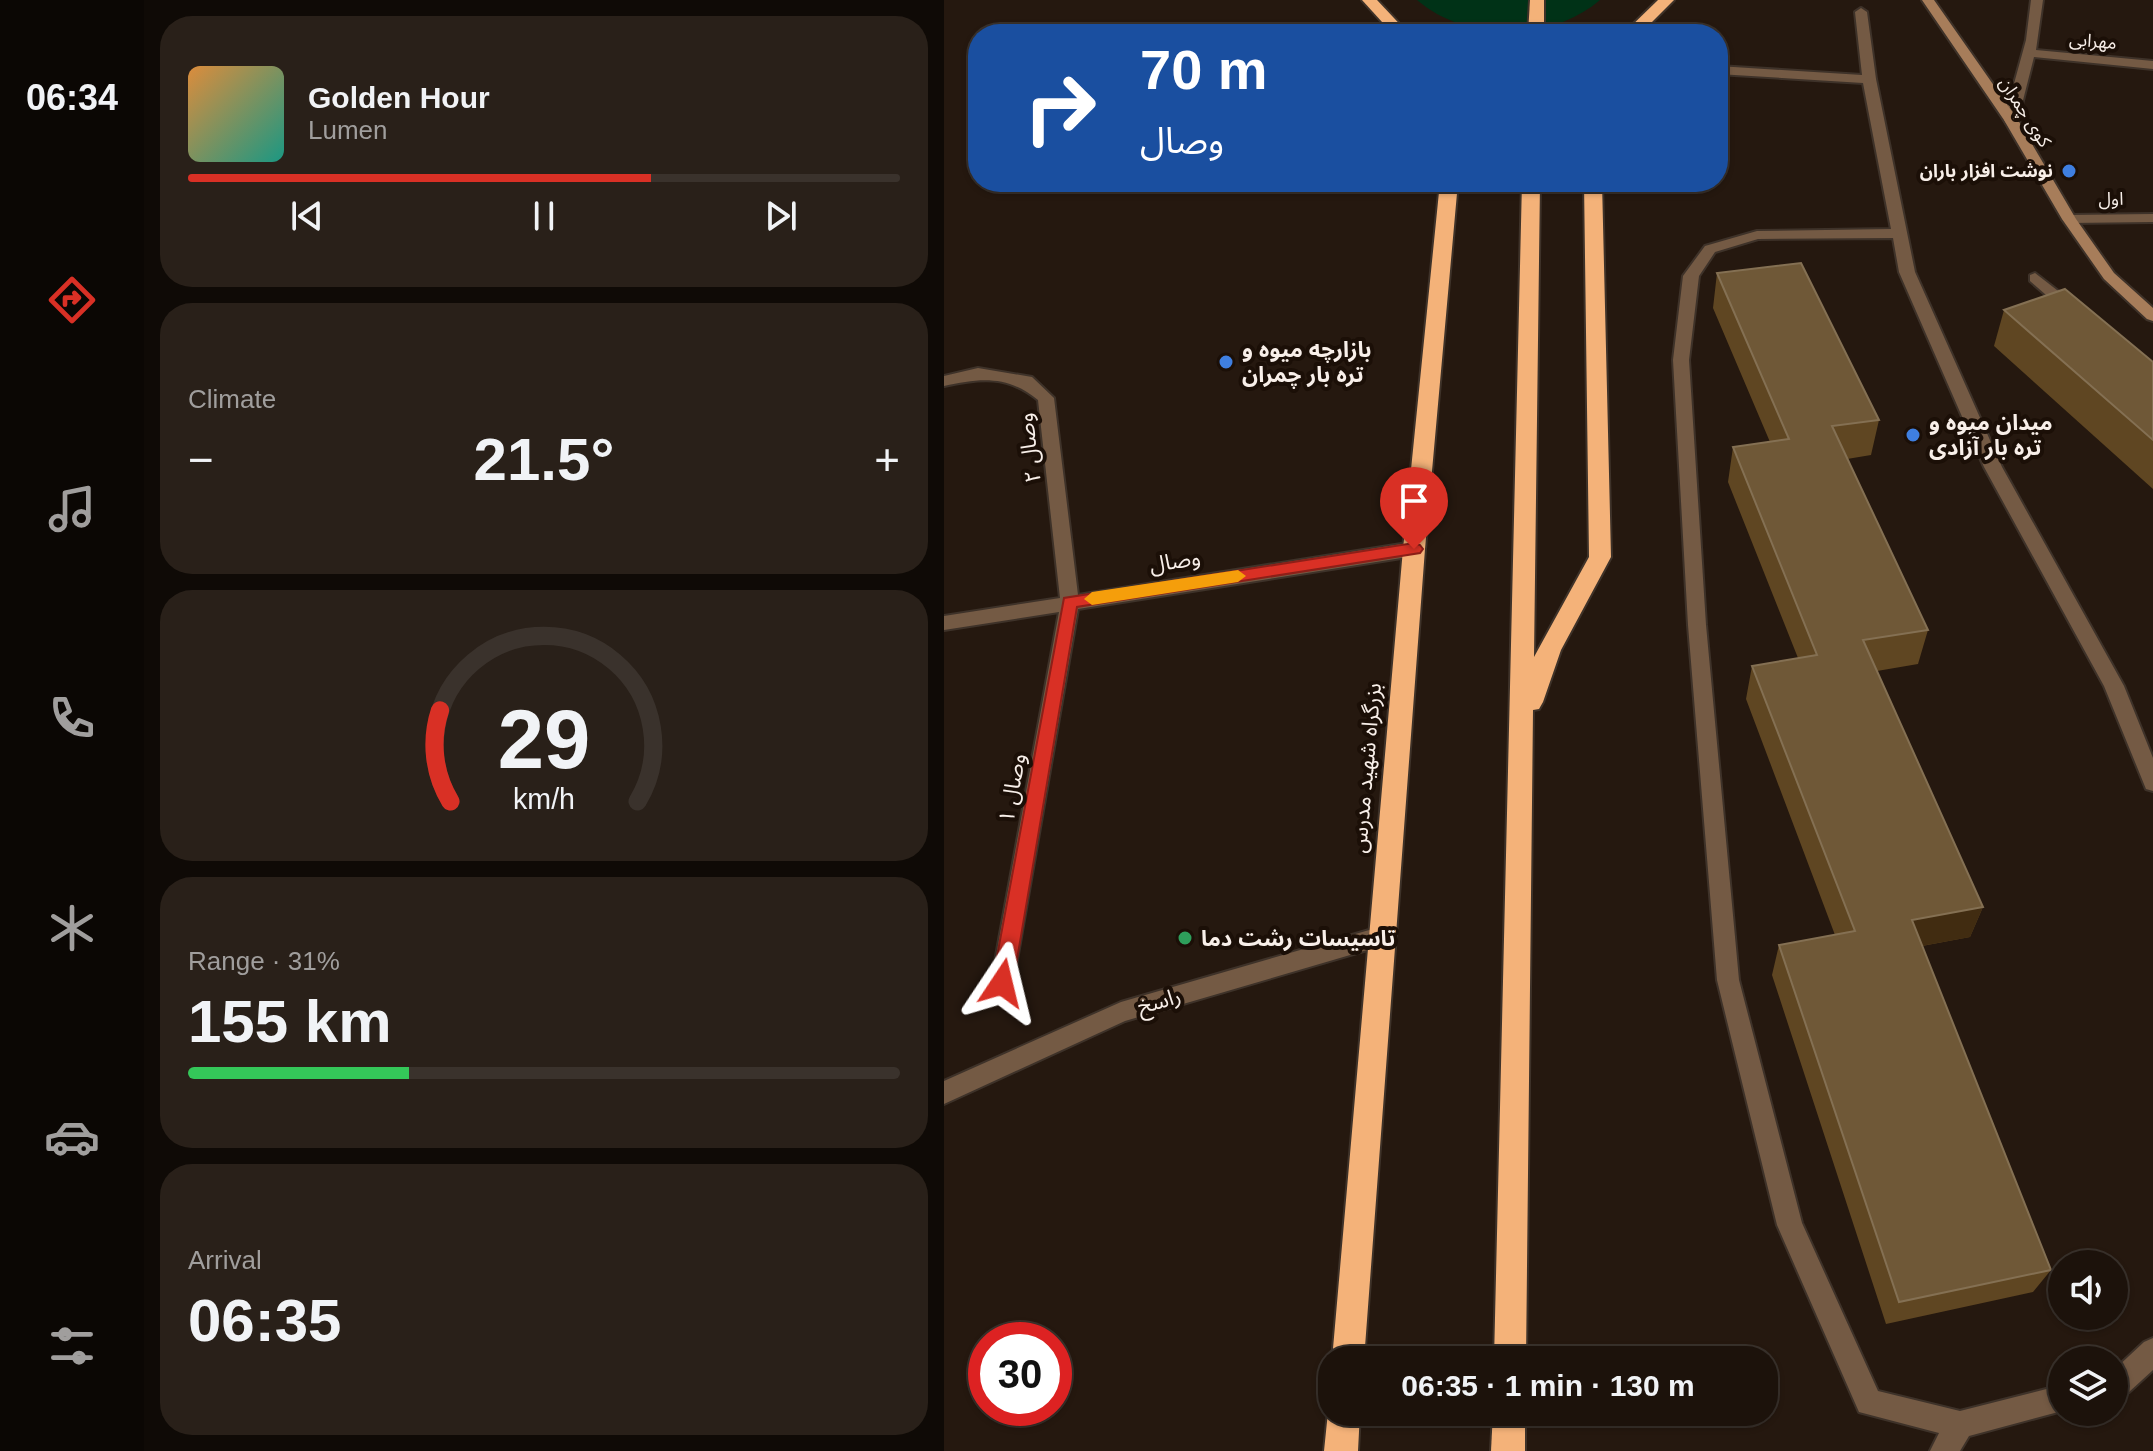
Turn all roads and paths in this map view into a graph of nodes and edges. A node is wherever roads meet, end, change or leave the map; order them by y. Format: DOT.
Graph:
graph roads {
  1 [pos="1369,0"];
  2 [pos="1537,0"];
  3 [pos="1667,0"];
  4 [pos="1928,0"];
  5 [pos="2037,0"];
  6 [pos="1861,12"];
  7 [pos="1391,24"];
  8 [pos="1536,24"];
  9 [pos="1643,24"];
  10 [pos="2029,53"];
  11 [pos="2153,65"];
  12 [pos="1728,71"];
  13 [pos="1869,79"];
  14 [pos="2011,120"];
  15 [pos="1448,192"];
  16 [pos="1531,192"];
  17 [pos="1593,192"];
  18 [pos="2153,218"];
  19 [pos="2069,219"];
  20 [pos="1900,233"];
  21 [pos="2035,278"];
  22 [pos="2153,316"];
  23 [pos="2082,318"];
  24 [pos="944,381"];
  25 [pos="1414,549"];
  26 [pos="1070,602"];
  27 [pos="944,623"];
  28 [pos="1521,756"];
  29 [pos="2153,783"];
  30 [pos="1383,936"];
  31 [pos="1002,983"];
  32 [pos="944,1093"];
  33 [pos="1349,1346"];
  34 [pos="1510,1346"];
  35 [pos="2153,1351"];
  36 [pos="2128,1375"];
  37 [pos="2048,1402"];
  38 [pos="1960,1425"];
  39 [pos="1343,1426"];
  40 [pos="1509,1426"];
  41 [pos="1341,1451"];
  42 [pos="1508,1451"];
  43 [pos="1944,1451"];
  1 -- 7 [label="highway"];
  2 -- 8 [label="highway"];
  3 -- 9 [label="highway"];
  4 -- 14 [label="main road, کوی چمران"];
  5 -- 10 [label="street"];
  6 -- 13 [label="street"];
  10 -- 11 [label="street, مهرابی"];
  10 -- 14 [label="street"];
  12 -- 13 [label="street"];
  13 -- 20 [label="street"];
  14 -- 19 [label="main road, کوی چمران"];
  15 -- 25 [label="highway, بزرگراه شهید مدرس"];
  16 -- 28 [label="highway"];
  17 -- 28 [label="highway"];
  18 -- 19 [label="street, اول"];
  19 -- 22 [label="main road, کوی چمران"];
  20 -- 29 [label="street"];
  20 -- 38 [label="street"];
  21 -- 23 [label="street"];
  24 -- 26 [label="street, وصال ۲"];
  25 -- 26 [label="street, وصال"];
  25 -- 30 [label="highway, بزرگراه شهید مدرس"];
  26 -- 27 [label="street, وصال"];
  26 -- 31 [label="street, وصال ۱"];
  28 -- 34 [label="highway"];
  30 -- 32 [label="street, راسخ"];
  30 -- 33 [label="highway, بزرگراه شهید مدرس"];
  35 -- 36 [label="street"];
  37 -- 38 [label="street"];
  38 -- 43 [label="street"];
  39 -- 41 [label="highway"];
  40 -- 42 [label="highway"];
}
